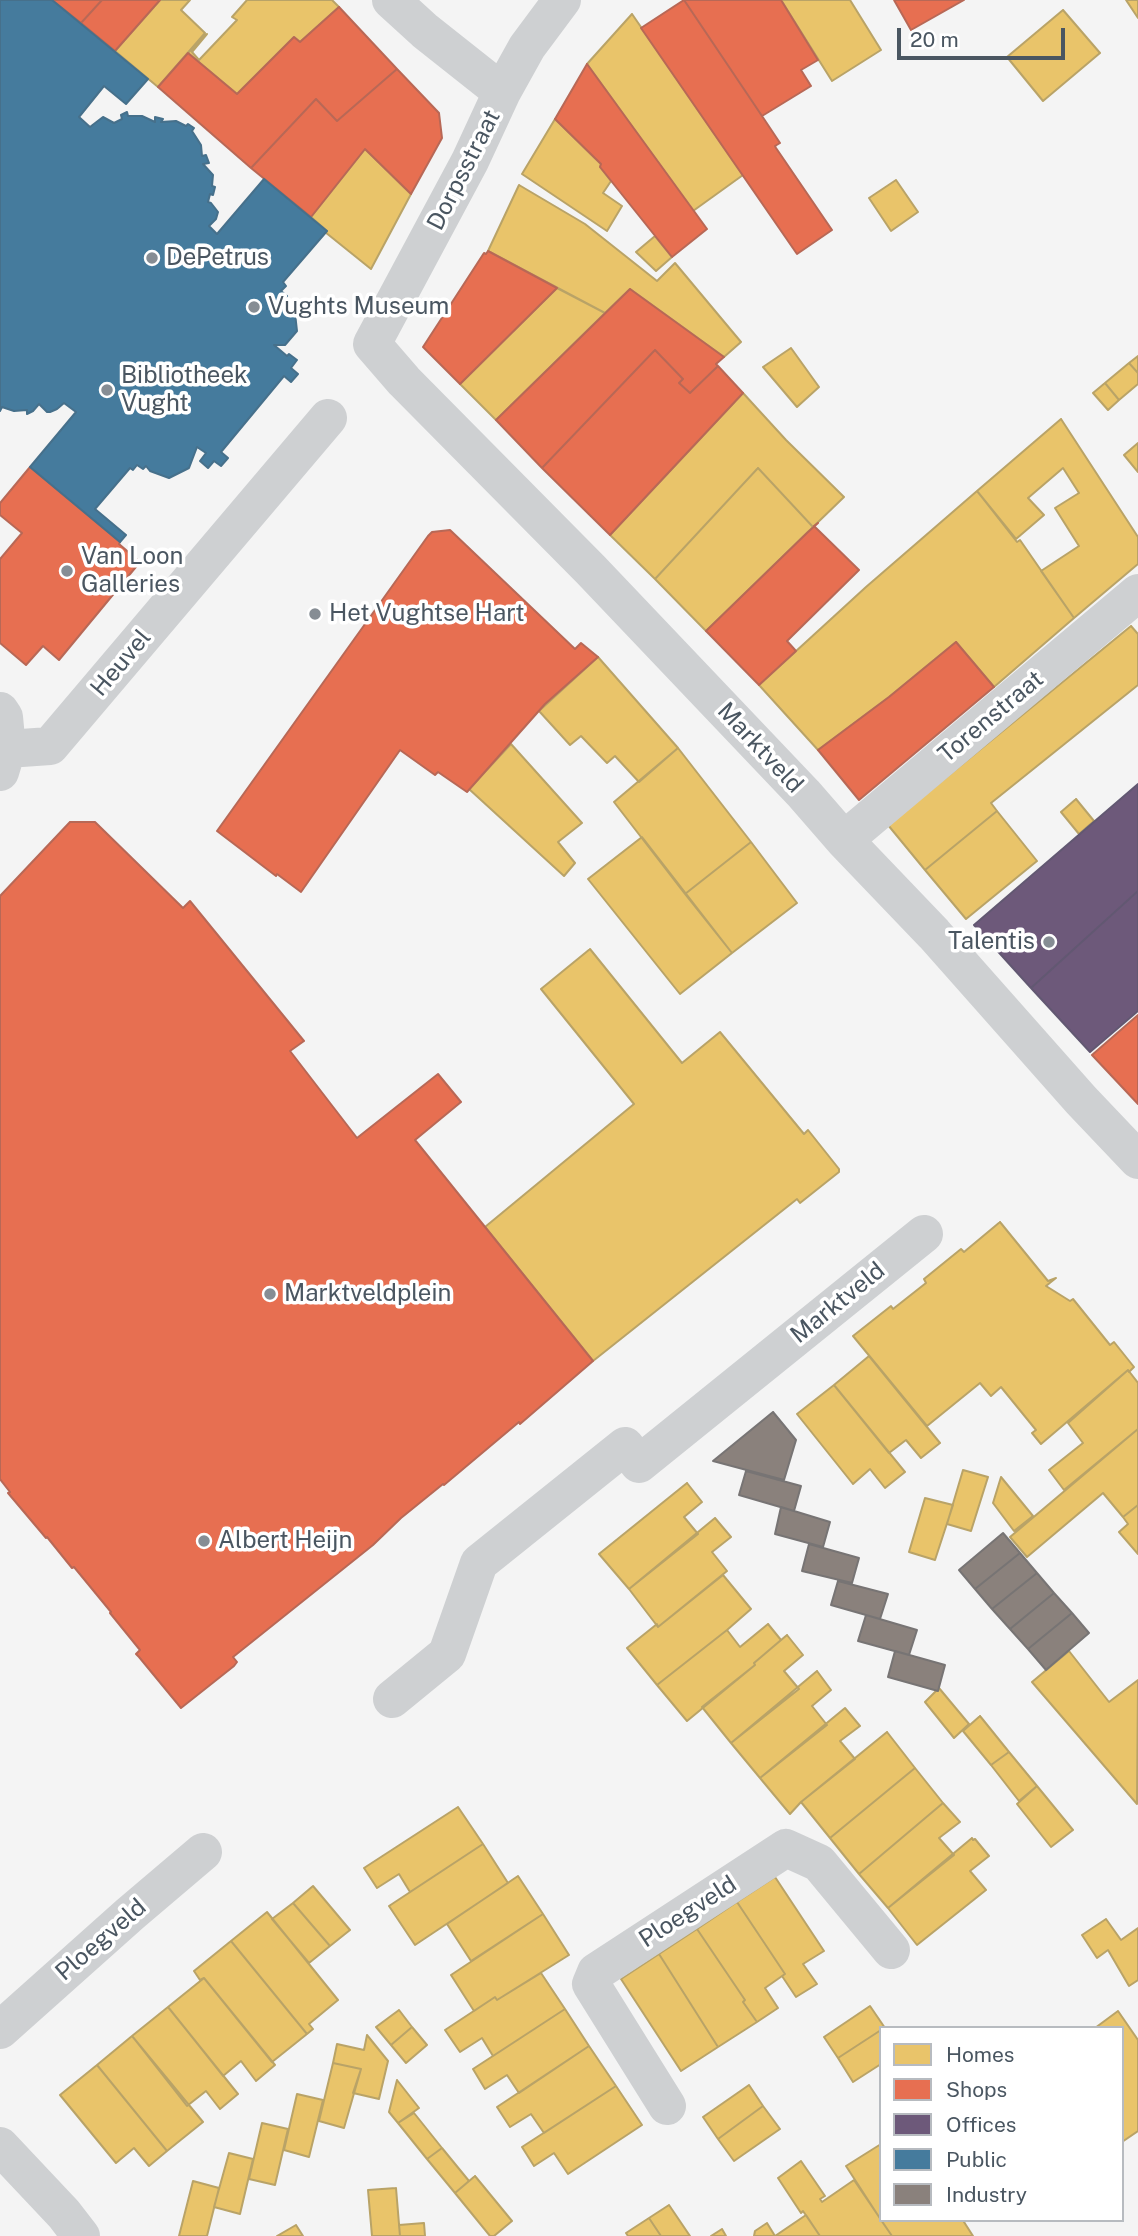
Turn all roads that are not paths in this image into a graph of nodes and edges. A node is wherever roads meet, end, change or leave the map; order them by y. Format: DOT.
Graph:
graph roads {
  1 [pos="391,0"];
  2 [pos="562,0"];
  3 [pos="502,92"];
  4 [pos="372,344"];
  5 [pos="328,418"];
  6 [pos="1138,593"];
  7 [pos="0,711"];
  8 [pos="4,761"];
  9 [pos="844,840"];
  10 [pos="1138,1160"];
  11 [pos="924,1234"];
  12 [pos="392,1699"];
  13 [pos="204,1852"];
  14 [pos="891,1950"];
  15 [pos="0,2030"];
  16 [pos="667,2106"];
  17 [pos="0,2146"];
  18 [pos="80,2236"];
  1 -- 3 [label="street"];
  2 -- 3 [label="street, Dorpsstraat"];
  3 -- 4 [label="street, Dorpsstraat"];
  4 -- 9 [label="street, Marktveld"];
  5 -- 8 [label="street, Heuvel"];
  6 -- 9 [label="street, Torenstraat"];
  7 -- 8 [label="street"];
  9 -- 10 [label="street, Marktveld"];
  11 -- 12 [label="street, Marktveld"];
  13 -- 15 [label="street, Ploegveld"];
  14 -- 16 [label="street, Ploegveld"];
  17 -- 18 [label="street"];
}
